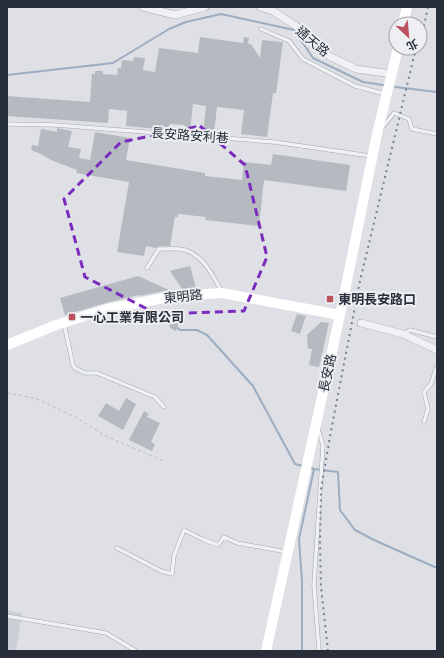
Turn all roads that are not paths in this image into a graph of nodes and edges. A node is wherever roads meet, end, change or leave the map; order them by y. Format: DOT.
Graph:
graph roads {
  1 [pos="143,7"];
  2 [pos="205,7"];
  3 [pos="260,7"];
  4 [pos="261,29"];
  5 [pos="396,56"];
  6 [pos="392,74"];
  7 [pos="387,94"];
  8 [pos="7,124"];
  9 [pos="377,134"];
  10 [pos="437,134"];
  11 [pos="372,156"];
  12 [pos="147,268"];
  13 [pos="222,293"];
  14 [pos="340,315"];
  15 [pos="64,323"];
  16 [pos="361,323"];
  17 [pos="403,334"];
  18 [pos="437,336"];
  19 [pos="7,345"];
  20 [pos="437,350"];
  21 [pos="437,366"];
  22 [pos="164,407"];
  23 [pos="424,422"];
  24 [pos="316,424"];
  25 [pos="117,548"];
  26 [pos="288,553"];
  27 [pos="7,616"];
  28 [pos="136,651"];
  29 [pos="266,651"];
  30 [pos="319,651"];
  1 -- 2 [label="street"];
  3 -- 6 [label="street, 通天路"];
  4 -- 7 [label="lane"];
  5 -- 6 [label="main road"];
  6 -- 7 [label="main road"];
  7 -- 9 [label="main road, 長安路"];
  8 -- 11 [label="lane, 長安路安利巷"];
  9 -- 10 [label="lane"];
  9 -- 11 [label="main road, 長安路"];
  11 -- 14 [label="main road, 長安路"];
  12 -- 13 [label="lane"];
  13 -- 14 [label="main road, 東明路"];
  13 -- 15 [label="main road, 東明路"];
  14 -- 24 [label="main road, 長安路"];
  15 -- 19 [label="main road, 東明路"];
  15 -- 22 [label="lane"];
  16 -- 17 [label="street"];
  17 -- 18 [label="lane"];
  17 -- 20 [label="street"];
  21 -- 23 [label="lane"];
  24 -- 26 [label="main road, 長安路"];
  24 -- 30 [label="lane"];
  25 -- 26 [label="lane"];
  26 -- 29 [label="main road, 長安路"];
  27 -- 28 [label="lane"];
}
